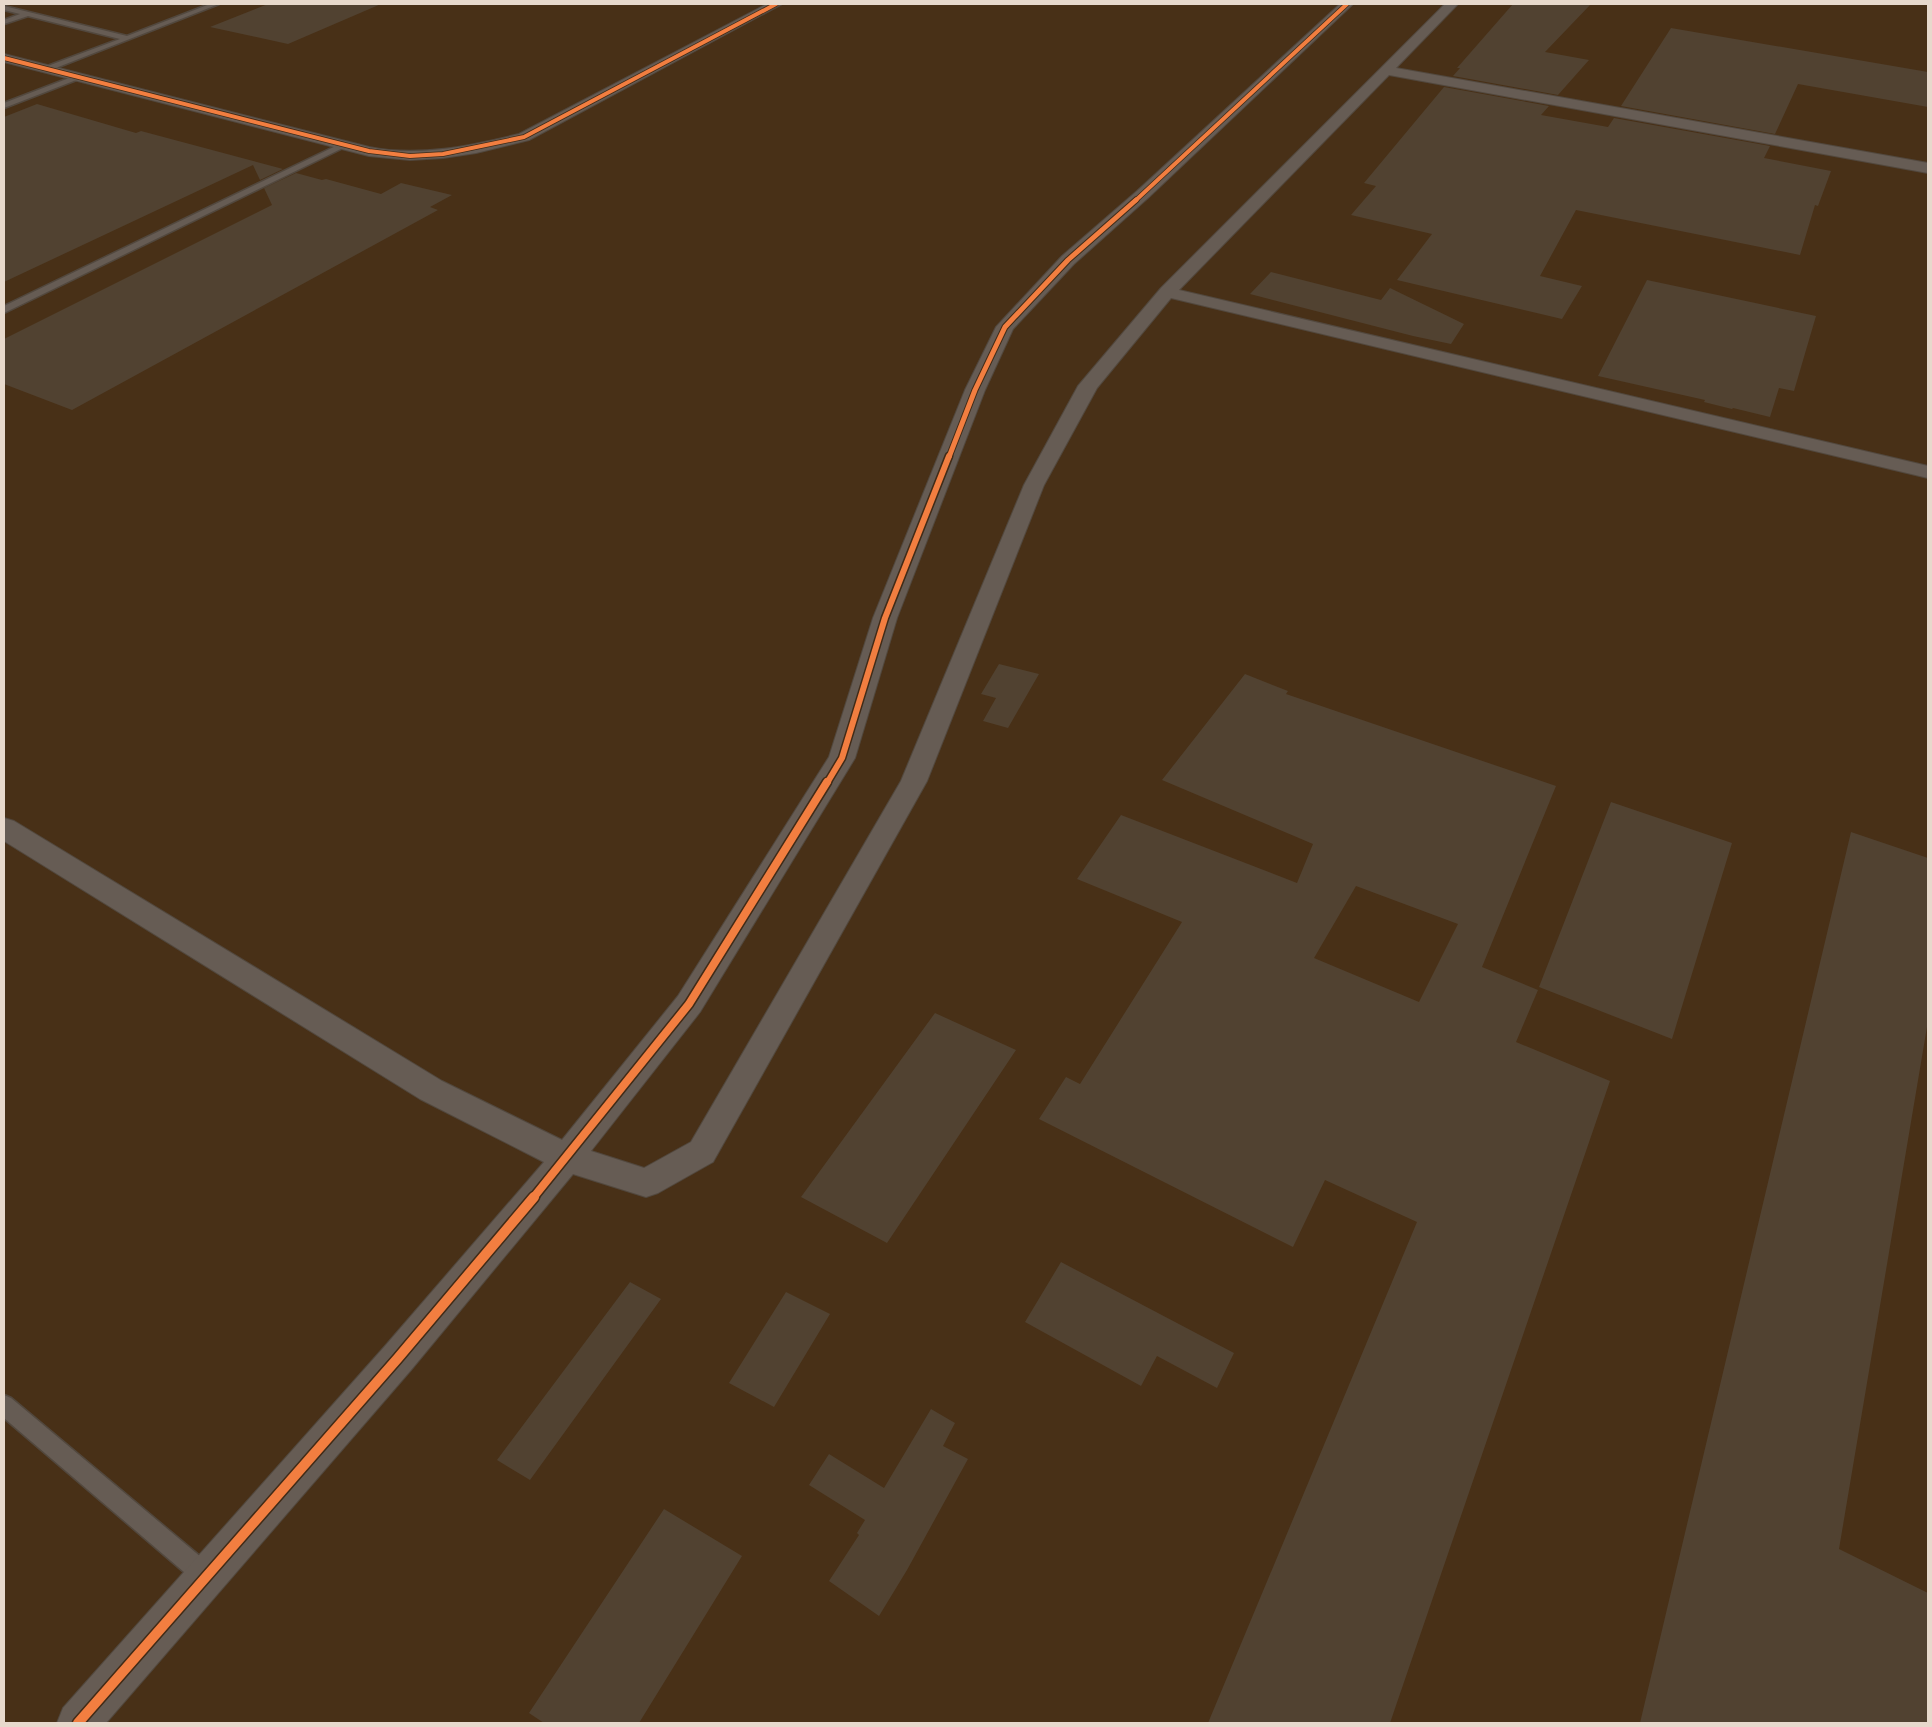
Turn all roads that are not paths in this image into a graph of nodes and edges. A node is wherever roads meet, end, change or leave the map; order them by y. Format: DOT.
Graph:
graph roads {
  1 [pos="216,4"];
  2 [pos="776,4"];
  3 [pos="1347,4"];
  4 [pos="1452,4"];
  5 [pos="4,8"];
  6 [pos="26,14"];
  7 [pos="4,22"];
  8 [pos="127,38"];
  9 [pos="4,58"];
  10 [pos="48,69"];
  11 [pos="1386,70"];
  12 [pos="80,77"];
  13 [pos="4,106"];
  14 [pos="345,145"];
  15 [pos="1928,168"];
  16 [pos="1167,292"];
  17 [pos="4,310"];
  18 [pos="1928,472"];
  19 [pos="4,828"];
  20 [pos="567,1158"];
  21 [pos="4,1405"];
  22 [pos="207,1577"];
  23 [pos="78,1723"];
  1 -- 8 [label="lane"];
  2 -- 14 [label="street"];
  3 -- 20 [label="street"];
  4 -- 11 [label="street"];
  5 -- 6 [label="lane"];
  6 -- 7 [label="lane"];
  6 -- 8 [label="lane"];
  8 -- 10 [label="lane"];
  9 -- 10 [label="street"];
  10 -- 12 [label="street"];
  11 -- 15 [label="street"];
  11 -- 16 [label="street"];
  12 -- 13 [label="lane"];
  12 -- 14 [label="street"];
  14 -- 17 [label="lane"];
  16 -- 18 [label="street"];
  16 -- 20 [label="street"];
  19 -- 20 [label="street"];
  20 -- 22 [label="street"];
  21 -- 22 [label="lane"];
  22 -- 23 [label="street"];
}
